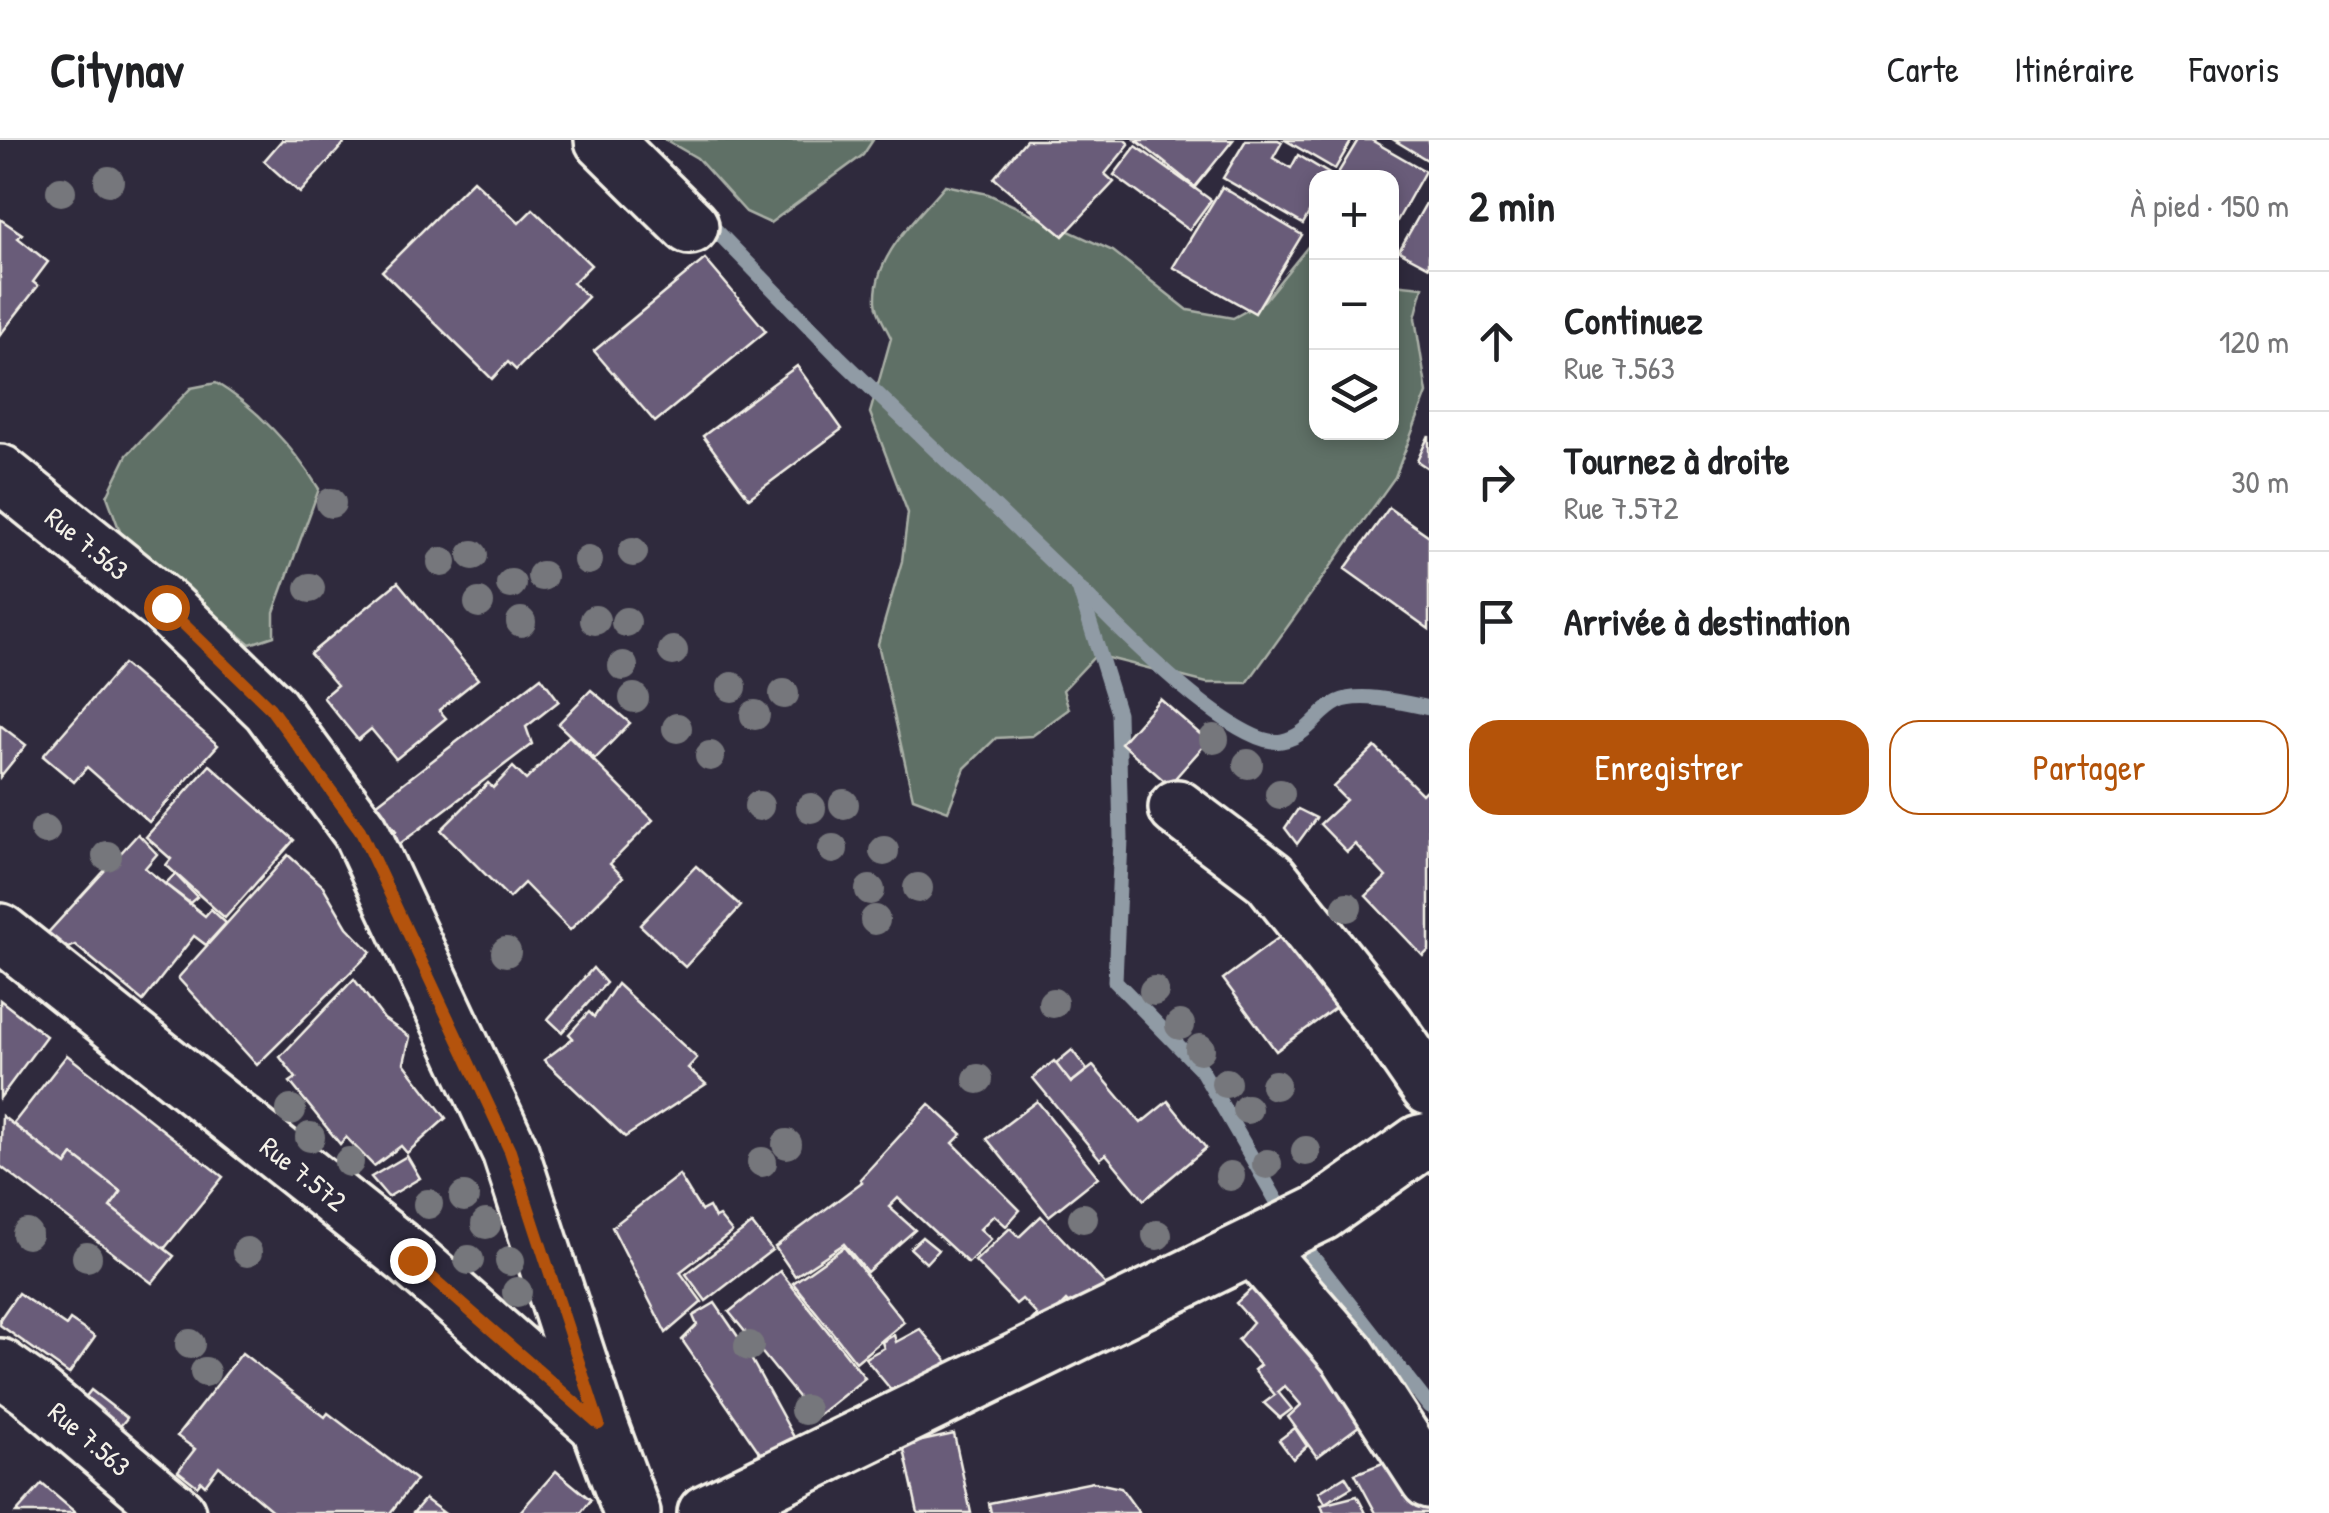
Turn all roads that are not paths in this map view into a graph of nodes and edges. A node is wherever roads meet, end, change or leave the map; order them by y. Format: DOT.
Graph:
graph roads {
  1 [pos="603,140"];
  2 [pos="690,226"];
  3 [pos="0,473"];
  4 [pos="1177,808"];
  5 [pos="0,932"];
  6 [pos="1429,1087"];
  7 [pos="1429,1141"];
  8 [pos="1286,1230"];
  9 [pos="0,1367"];
  10 [pos="599,1424"];
  11 [pos="1429,1480"];
  12 [pos="177,1513"];
  13 [pos="632,1513"];
  14 [pos="706,1513"];
  1 -- 2 [label="street"];
  3 -- 10 [label="street, Rue 7.563"];
  4 -- 6 [label="street"];
  5 -- 10 [label="street, Rue 7.572"];
  7 -- 8 [label="street"];
  8 -- 11 [label="street"];
  8 -- 14 [label="street"];
  9 -- 12 [label="street, Rue 7.563"];
  10 -- 13 [label="street, Rue 7.563"];
}
